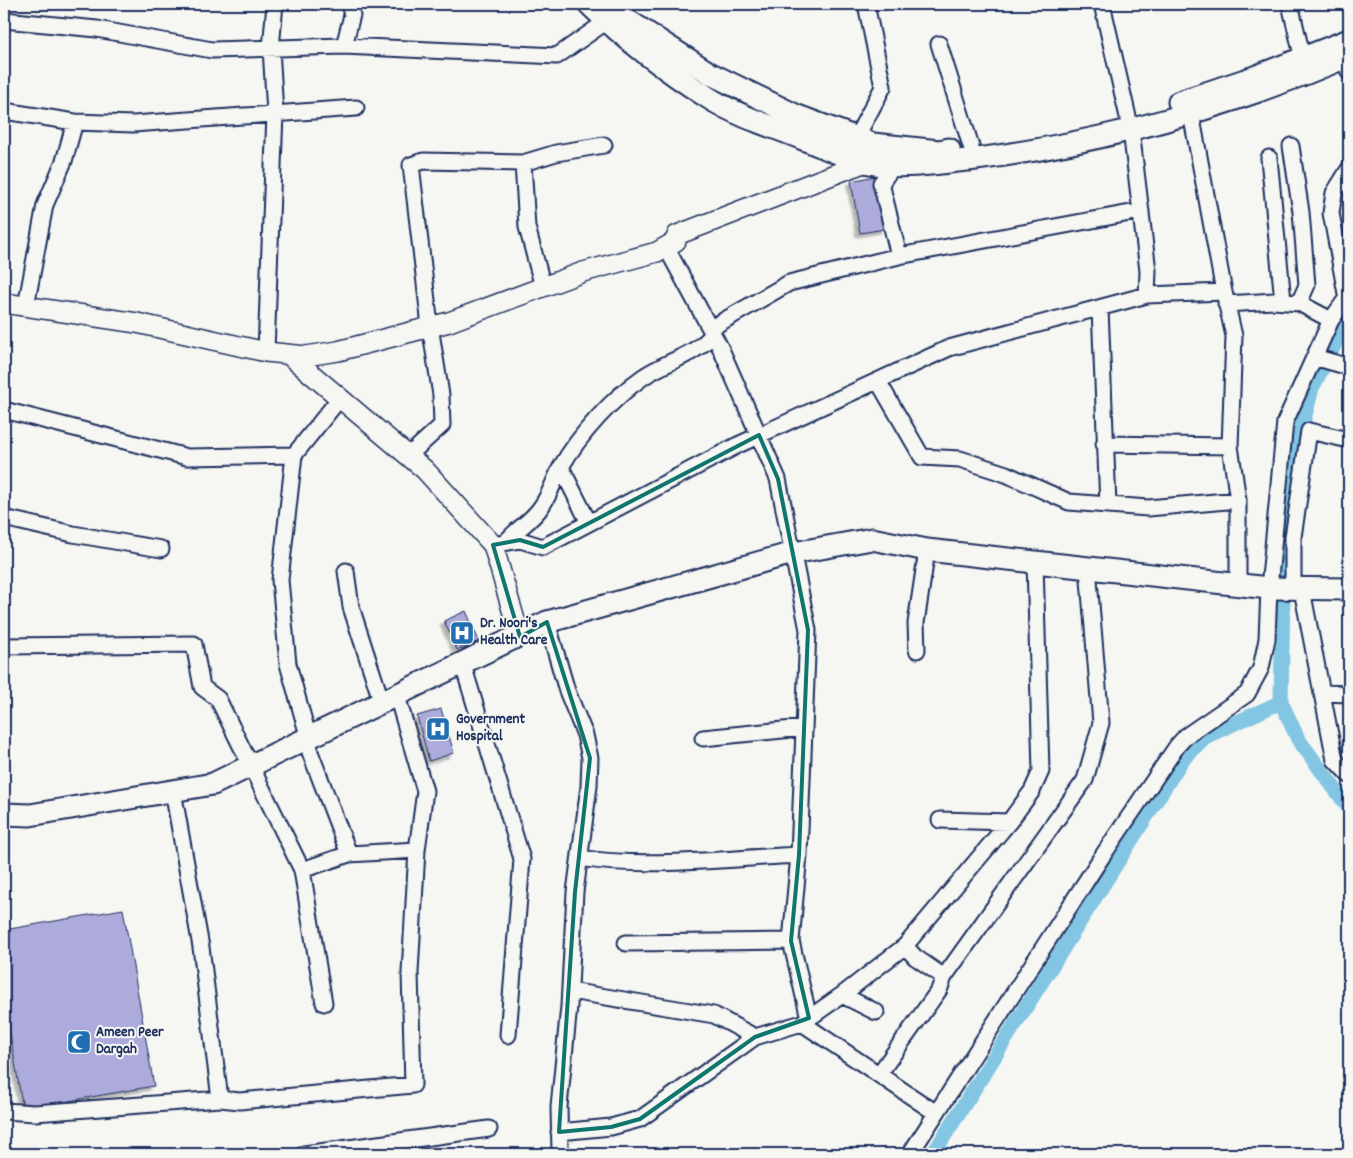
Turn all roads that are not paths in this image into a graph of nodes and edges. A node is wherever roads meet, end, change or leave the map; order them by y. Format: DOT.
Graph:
graph roads {
  1 [pos="275,4"];
  2 [pos="349,4"];
  3 [pos="589,4"];
  4 [pos="866,4"];
  5 [pos="1102,4"];
  6 [pos="1290,4"];
  7 [pos="608,13"];
  8 [pos="4,20"];
  9 [pos="939,44"];
  10 [pos="344,46"];
  11 [pos="271,48"];
  12 [pos="1348,56"];
  13 [pos="1305,67"];
  14 [pos="356,108"];
  15 [pos="4,111"];
  16 [pos="275,113"];
  17 [pos="1191,113"];
  18 [pos="75,122"];
  19 [pos="1129,124"];
  20 [pos="856,138"];
  21 [pos="604,145"];
  22 [pos="971,146"];
  23 [pos="1291,146"];
  24 [pos="1269,158"];
  25 [pos="866,162"];
  26 [pos="523,163"];
  27 [pos="894,165"];
  28 [pos="1349,169"];
  29 [pos="1141,210"];
  30 [pos="666,247"];
  31 [pos="898,256"];
  32 [pos="543,287"];
  33 [pos="1147,295"];
  34 [pos="1348,297"];
  35 [pos="1225,298"];
  36 [pos="1283,301"];
  37 [pos="4,303"];
  38 [pos="1299,303"];
  39 [pos="26,306"];
  40 [pos="1100,308"];
  41 [pos="1331,320"];
  42 [pos="430,326"];
  43 [pos="713,334"];
  44 [pos="266,352"];
  45 [pos="289,355"];
  46 [pos="1314,357"];
  47 [pos="1349,367"];
  48 [pos="878,381"];
  49 [pos="340,398"];
  50 [pos="4,410"];
  51 [pos="759,435"];
  52 [pos="1349,440"];
  53 [pos="1104,444"];
  54 [pos="1230,446"];
  55 [pos="294,455"];
  56 [pos="408,456"];
  57 [pos="561,467"];
  58 [pos="1238,500"];
  59 [pos="1108,505"];
  60 [pos="4,518"];
  61 [pos="589,523"];
  62 [pos="500,544"];
  63 [pos="161,549"];
  64 [pos="927,550"];
  65 [pos="793,553"];
  66 [pos="1035,562"];
  67 [pos="1088,568"];
  68 [pos="346,571"];
  69 [pos="1238,584"];
  70 [pos="1286,589"];
  71 [pos="1349,589"];
  72 [pos="547,622"];
  73 [pos="520,637"];
  74 [pos="4,646"];
  75 [pos="917,650"];
  76 [pos="463,665"];
  77 [pos="1323,693"];
  78 [pos="1349,694"];
  79 [pos="390,700"];
  80 [pos="803,728"];
  81 [pos="703,738"];
  82 [pos="308,739"];
  83 [pos="252,766"];
  84 [pos="1349,775"];
  85 [pos="173,791"];
  86 [pos="4,814"];
  87 [pos="940,820"];
  88 [pos="1009,822"];
  89 [pos="417,850"];
  90 [pos="349,854"];
  91 [pos="799,855"];
  92 [pos="580,858"];
  93 [pos="302,870"];
  94 [pos="791,941"];
  95 [pos="626,943"];
  96 [pos="905,946"];
  97 [pos="944,977"];
  98 [pos="570,991"];
  99 [pos="842,995"];
  100 [pos="324,1003"];
  101 [pos="876,1012"];
  102 [pos="806,1020"];
  103 [pos="508,1036"];
  104 [pos="755,1037"];
  105 [pos="879,1074"];
  106 [pos="220,1099"];
  107 [pos="4,1111"];
  108 [pos="936,1113"];
  109 [pos="489,1129"];
  110 [pos="560,1132"];
  111 [pos="304,1154"];
  112 [pos="560,1154"];
  113 [pos="910,1154"];
  1 -- 11 [label="street"];
  2 -- 10 [label="street"];
  3 -- 7 [label="main road"];
  4 -- 20 [label="street"];
  5 -- 19 [label="street"];
  6 -- 13 [label="street"];
  7 -- 10 [label="street"];
  7 -- 20 [label="main road"];
  7 -- 25 [label="main road"];
  8 -- 11 [label="street"];
  9 -- 22 [label="street"];
  10 -- 11 [label="street"];
  11 -- 16 [label="street"];
  12 -- 13 [label="main road"];
  13 -- 17 [label="main road"];
  13 -- 19 [label="main road"];
  14 -- 16 [label="street"];
  15 -- 18 [label="street"];
  16 -- 18 [label="street"];
  16 -- 44 [label="street"];
  17 -- 19 [label="main road"];
  17 -- 35 [label="street"];
  18 -- 39 [label="street"];
  19 -- 22 [label="main road"];
  19 -- 27 [label="main road"];
  19 -- 29 [label="street"];
  20 -- 22 [label="main road"];
  21 -- 26 [label="street"];
  23 -- 38 [label="street"];
  24 -- 36 [label="street"];
  25 -- 27 [label="main road"];
  25 -- 30 [label="street"];
  26 -- 32 [label="street"];
  26 -- 42 [label="street"];
  27 -- 31 [label="street"];
  28 -- 34 [label="street"];
  29 -- 31 [label="street"];
  29 -- 33 [label="street"];
  30 -- 32 [label="street"];
  30 -- 43 [label="street"];
  31 -- 43 [label="street"];
  32 -- 42 [label="street"];
  33 -- 35 [label="street"];
  33 -- 40 [label="street"];
  34 -- 41 [label="street"];
  35 -- 36 [label="street"];
  35 -- 54 [label="street"];
  36 -- 38 [label="street"];
  37 -- 39 [label="street"];
  38 -- 41 [label="street"];
  39 -- 44 [label="street"];
  40 -- 48 [label="street"];
  40 -- 53 [label="street"];
  41 -- 46 [label="street"];
  42 -- 45 [label="street"];
  42 -- 56 [label="street"];
  43 -- 51 [label="street"];
  43 -- 57 [label="street"];
  44 -- 45 [label="street"];
  45 -- 49 [label="street"];
  46 -- 47 [label="street"];
  46 -- 70 [label="street"];
  48 -- 51 [label="street"];
  48 -- 59 [label="street"];
  49 -- 55 [label="street"];
  49 -- 56 [label="street"];
  50 -- 55 [label="street"];
  51 -- 61 [label="street"];
  51 -- 65 [label="street"];
  52 -- 70 [label="street"];
  53 -- 54 [label="street"];
  53 -- 59 [label="street"];
  54 -- 58 [label="street"];
  55 -- 82 [label="street"];
  56 -- 62 [label="street"];
  57 -- 61 [label="street"];
  57 -- 62 [label="street"];
  58 -- 59 [label="street"];
  58 -- 69 [label="street"];
  60 -- 63 [label="street"];
  61 -- 62 [label="street"];
  62 -- 73 [label="street"];
  64 -- 65 [label="main road"];
  64 -- 66 [label="main road"];
  64 -- 75 [label="street"];
  65 -- 72 [label="main road"];
  65 -- 80 [label="street"];
  66 -- 67 [label="main road"];
  66 -- 88 [label="street"];
  67 -- 69 [label="main road"];
  67 -- 97 [label="street"];
  68 -- 79 [label="street"];
  69 -- 70 [label="main road"];
  70 -- 71 [label="main road"];
  70 -- 77 [label="street"];
  70 -- 108 [label="street"];
  72 -- 73 [label="main road"];
  72 -- 92 [label="street"];
  73 -- 76 [label="main road"];
  74 -- 83 [label="street"];
  76 -- 79 [label="main road"];
  76 -- 103 [label="street"];
  77 -- 78 [label="street"];
  77 -- 84 [label="street"];
  79 -- 82 [label="main road"];
  79 -- 89 [label="street"];
  80 -- 81 [label="street"];
  80 -- 91 [label="street"];
  82 -- 83 [label="main road"];
  82 -- 90 [label="street"];
  83 -- 85 [label="main road"];
  83 -- 93 [label="street"];
  85 -- 86 [label="main road"];
  85 -- 106 [label="street"];
  87 -- 88 [label="street"];
  88 -- 96 [label="street"];
  89 -- 90 [label="street"];
  89 -- 106 [label="street"];
  90 -- 93 [label="street"];
  91 -- 92 [label="street"];
  91 -- 94 [label="street"];
  92 -- 98 [label="street"];
  93 -- 100 [label="street"];
  94 -- 95 [label="street"];
  94 -- 102 [label="street"];
  96 -- 97 [label="street"];
  96 -- 99 [label="street"];
  97 -- 105 [label="street"];
  98 -- 104 [label="street"];
  98 -- 110 [label="street"];
  99 -- 101 [label="street"];
  99 -- 102 [label="street"];
  102 -- 104 [label="street"];
  102 -- 105 [label="street"];
  104 -- 110 [label="street"];
  105 -- 108 [label="street"];
  106 -- 107 [label="street"];
  108 -- 113 [label="street"];
  109 -- 111 [label="street"];
  110 -- 112 [label="street"];
}
